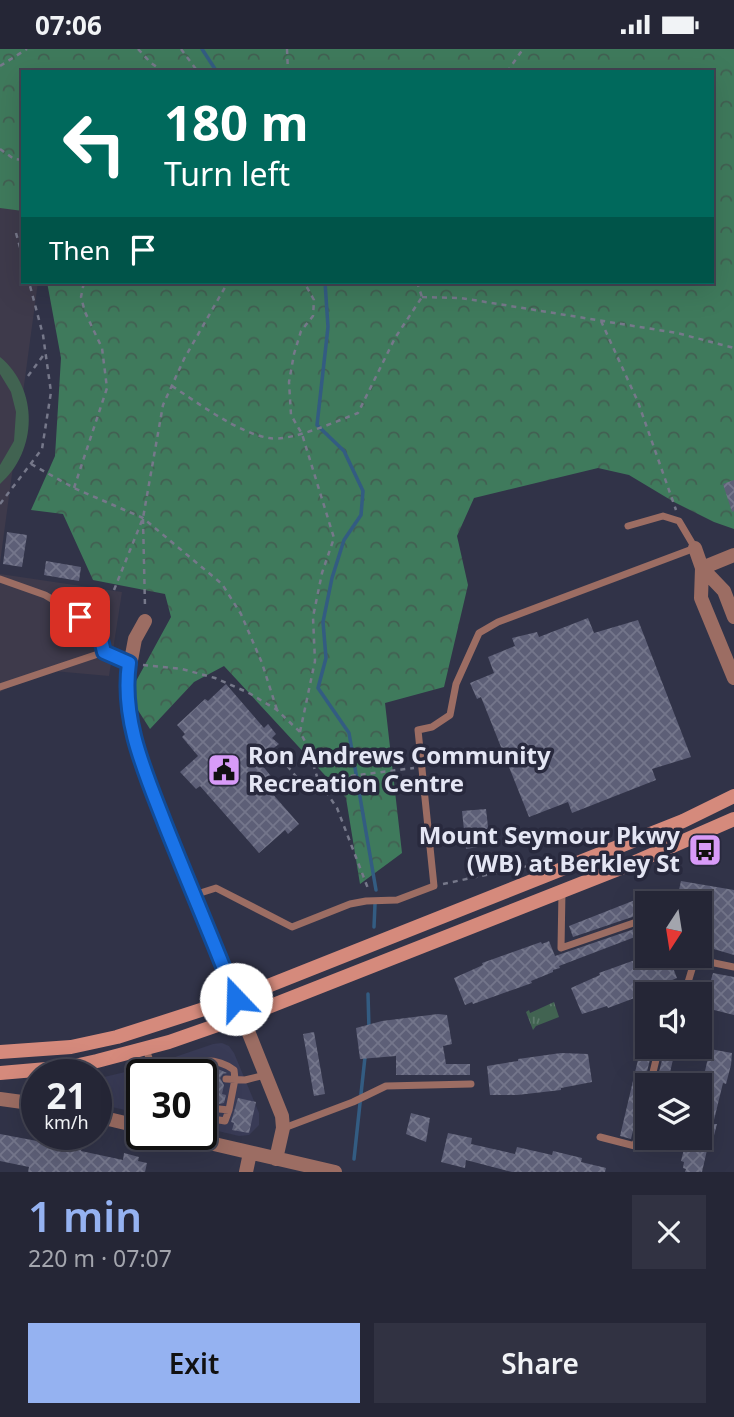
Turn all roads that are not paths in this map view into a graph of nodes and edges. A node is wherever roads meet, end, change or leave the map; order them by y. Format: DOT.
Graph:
graph roads {
  1 [pos="628,526"];
  2 [pos="695,548"];
  3 [pos="734,555"];
  4 [pos="702,568"];
  5 [pos="0,579"];
  6 [pos="734,617"];
  7 [pos="145,621"];
  8 [pos="104,652"];
  9 [pos="129,663"];
  10 [pos="734,678"];
  11 [pos="0,687"];
  12 [pos="734,796"];
  13 [pos="733,821"];
  14 [pos="562,890"];
  15 [pos="193,895"];
  16 [pos="635,922"];
  17 [pos="712,962"];
  18 [pos="734,967"];
  19 [pos="236,999"];
  20 [pos="242,1017"];
  21 [pos="146,1049"];
  22 [pos="0,1052"];
  23 [pos="149,1059"];
  24 [pos="217,1062"];
  25 [pos="0,1073"];
  26 [pos="265,1075"];
  27 [pos="226,1079"];
  28 [pos="235,1080"];
  29 [pos="471,1084"];
  30 [pos="0,1099"];
  31 [pos="21,1102"];
  32 [pos="219,1109"];
  33 [pos="229,1110"];
  34 [pos="217,1120"];
  35 [pos="283,1128"];
  36 [pos="600,1137"];
  37 [pos="217,1145"];
  38 [pos="635,1146"];
  39 [pos="250,1153"];
  40 [pos="276,1159"];
  41 [pos="246,1172"];
  42 [pos="335,1172"];
  1 -- 2 [label="lane"];
  2 -- 4 [label="street"];
  2 -- 15 [label="lane"];
  3 -- 4 [label="street"];
  4 -- 6 [label="street"];
  4 -- 10 [label="street"];
  5 -- 8 [label="lane"];
  7 -- 9 [label="street"];
  8 -- 9 [label="lane"];
  8 -- 11 [label="lane"];
  9 -- 15 [label="street"];
  12 -- 19 [label="main road"];
  13 -- 14 [label="main road"];
  14 -- 16 [label="lane"];
  14 -- 20 [label="main road"];
  15 -- 19 [label="street"];
  17 -- 18 [label="lane"];
  19 -- 20 [label="street"];
  19 -- 22 [label="main road"];
  20 -- 21 [label="main road"];
  20 -- 26 [label="street"];
  21 -- 23 [label="lane"];
  21 -- 25 [label="main road"];
  24 -- 28 [label="lane"];
  26 -- 28 [label="lane"];
  26 -- 35 [label="street"];
  27 -- 28 [label="lane"];
  28 -- 33 [label="lane"];
  29 -- 35 [label="lane"];
  30 -- 31 [label="street"];
  32 -- 33 [label="lane"];
  33 -- 34 [label="lane"];
  35 -- 40 [label="street"];
  36 -- 38 [label="lane"];
  37 -- 39 [label="street"];
  39 -- 40 [label="street"];
  39 -- 41 [label="street"];
  40 -- 42 [label="street"];
}
